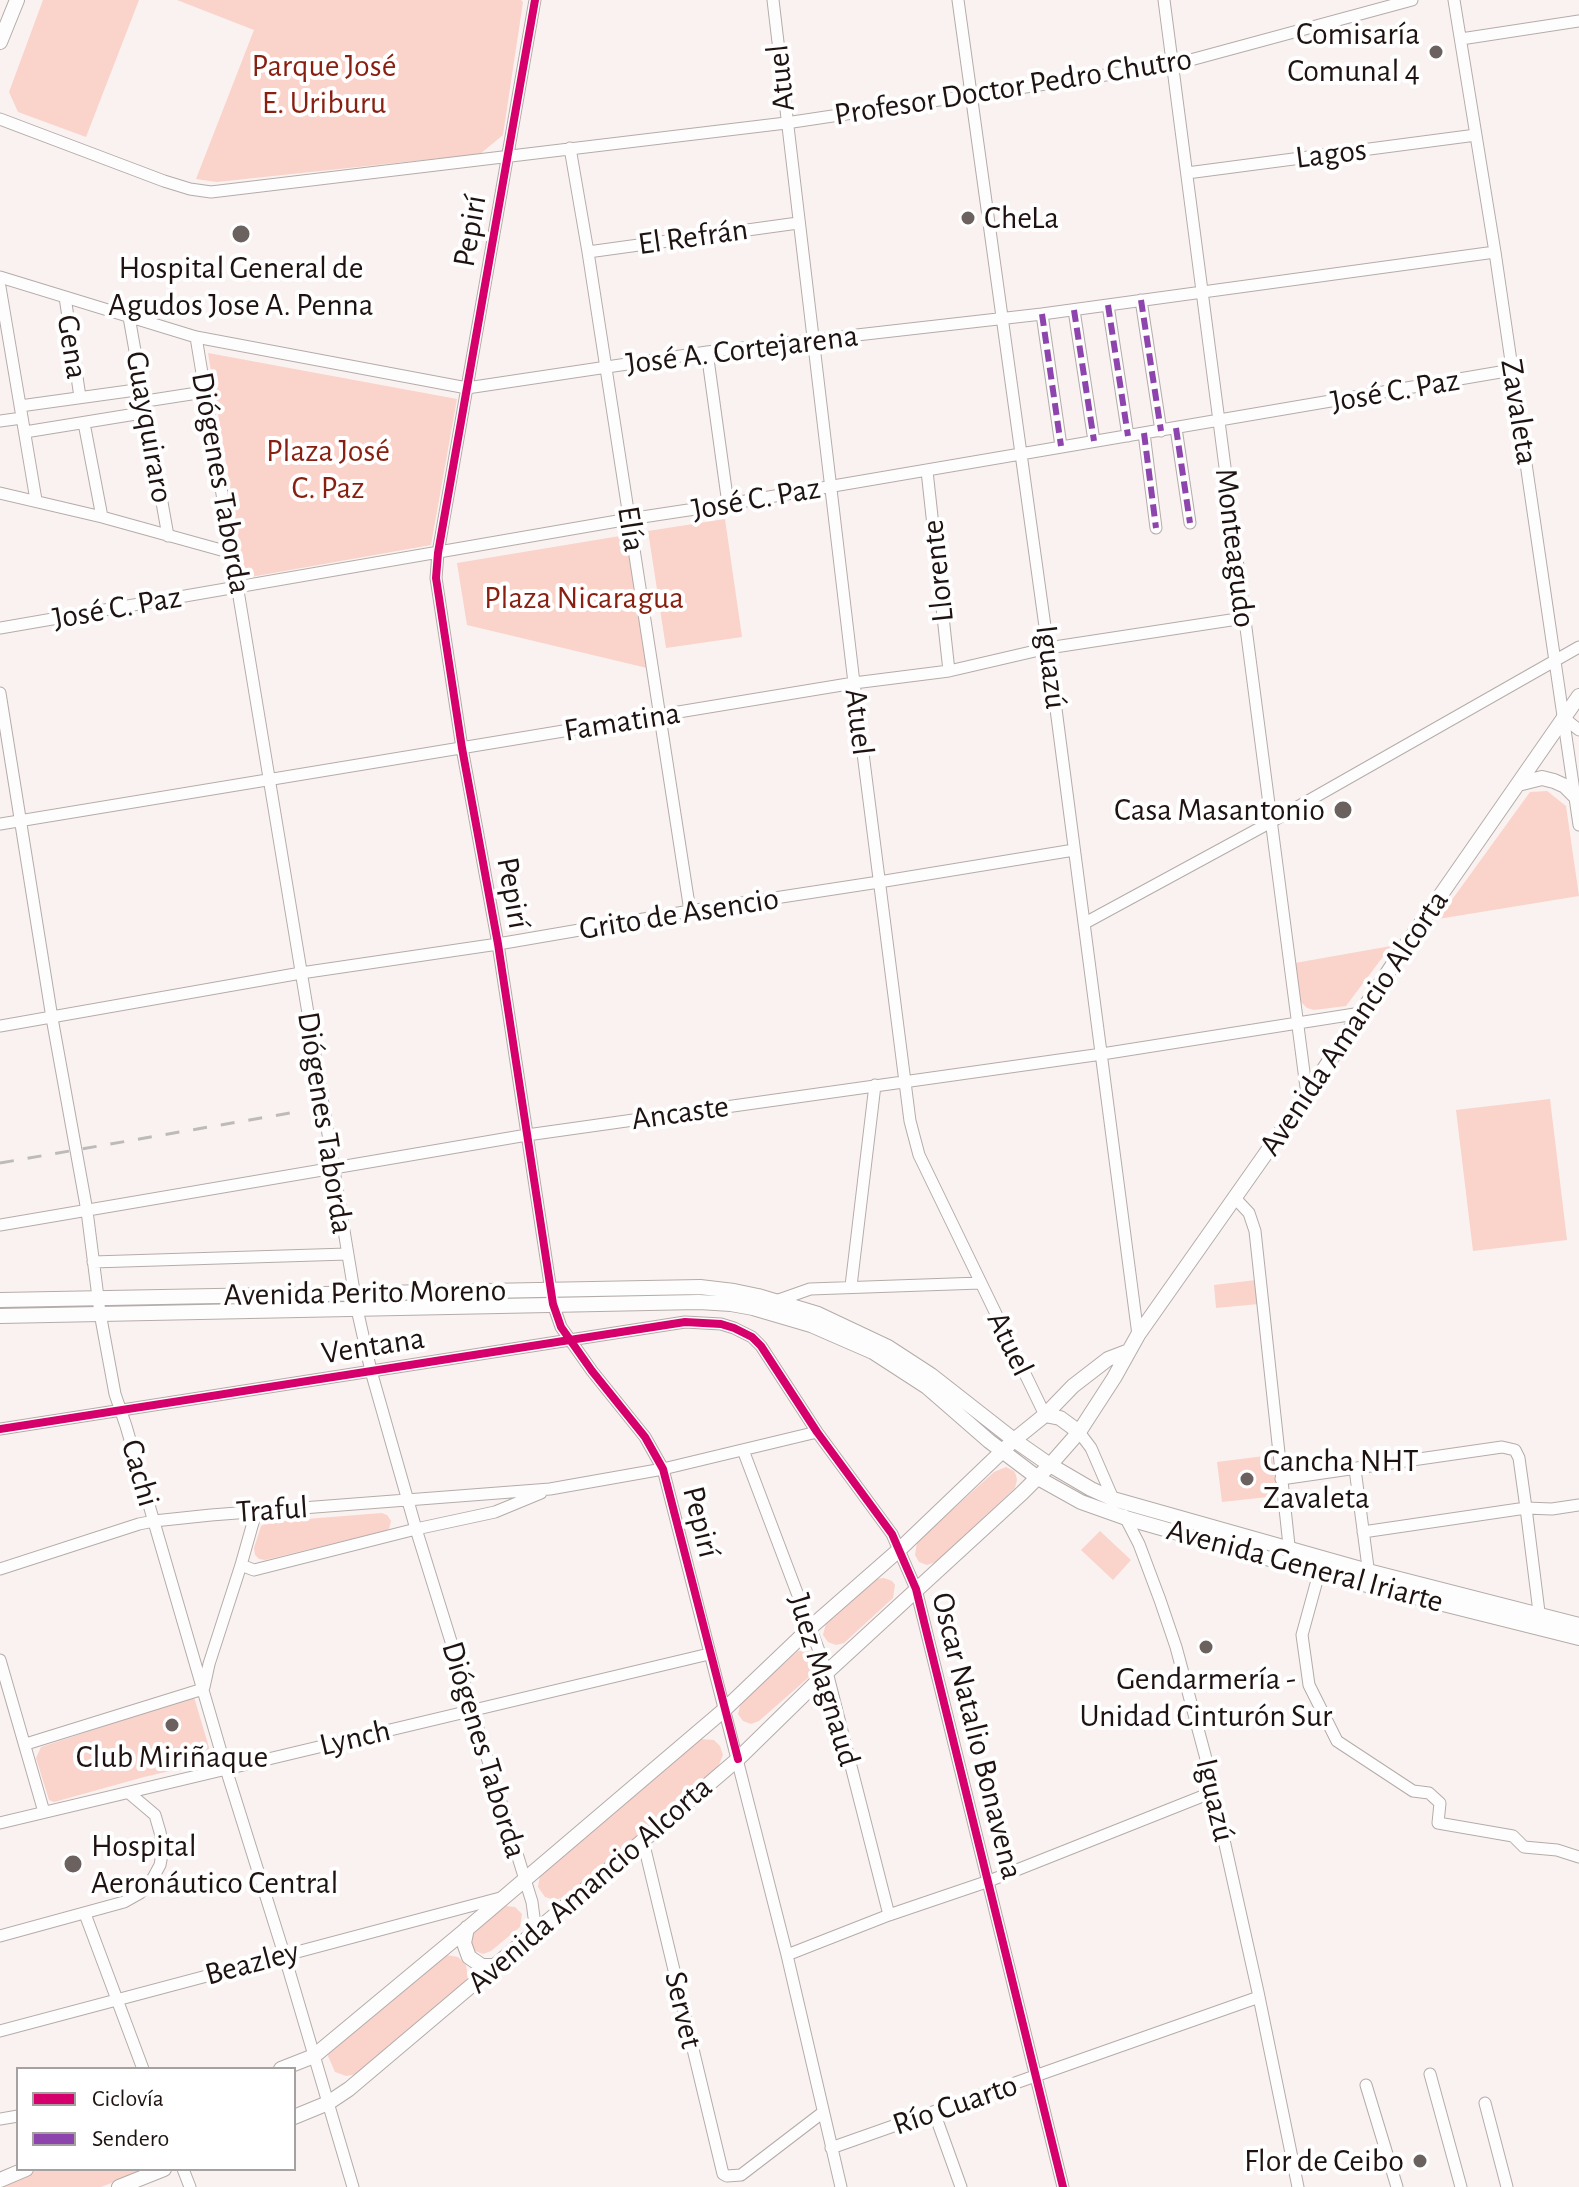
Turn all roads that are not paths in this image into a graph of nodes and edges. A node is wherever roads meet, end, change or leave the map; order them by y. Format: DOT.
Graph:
graph roads {
  1 [pos="17,0"];
  2 [pos="535,0"];
  3 [pos="773,0"];
  4 [pos="958,0"];
  5 [pos="1164,0"];
  6 [pos="1412,0"];
  7 [pos="1454,0"];
  8 [pos="1579,21"];
  9 [pos="1461,39"];
  10 [pos="0,42"];
  11 [pos="1172,65"];
  12 [pos="970,95"];
  13 [pos="0,119"];
  14 [pos="786,123"];
  15 [pos="1476,135"];
  16 [pos="570,148"];
  17 [pos="507,156"];
  18 [pos="1187,173"];
  19 [pos="798,223"];
  20 [pos="588,252"];
  21 [pos="1495,252"];
  22 [pos="0,277"];
  23 [pos="0,287"];
  24 [pos="1201,292"];
  25 [pos="65,297"];
  26 [pos="1141,300"];
  27 [pos="1108,305"];
  28 [pos="1074,310"];
  29 [pos="1042,314"];
  30 [pos="129,317"];
  31 [pos="1002,318"];
  32 [pos="196,337"];
  33 [pos="813,341"];
  34 [pos="707,352"];
  35 [pos="605,368"];
  36 [pos="1512,370"];
  37 [pos="467,388"];
  38 [pos="204,392"];
  39 [pos="80,397"];
  40 [pos="146,401"];
  41 [pos="21,412"];
  42 [pos="0,421"];
  43 [pos="1219,421"];
  44 [pos="84,423"];
  45 [pos="1176,428"];
  46 [pos="1161,431"];
  47 [pos="25,432"];
  48 [pos="1144,433"];
  49 [pos="1128,436"];
  50 [pos="1094,441"];
  51 [pos="1061,446"];
  52 [pos="1021,453"];
  53 [pos="927,471"];
  54 [pos="831,486"];
  55 [pos="0,493"];
  56 [pos="36,500"];
  57 [pos="728,504"];
  58 [pos="102,517"];
  59 [pos="629,519"];
  60 [pos="1190,523"];
  61 [pos="1156,528"];
  62 [pos="168,536"];
  63 [pos="232,553"];
  64 [pos="438,553"];
  65 [pos="238,587"];
  66 [pos="1244,618"];
  67 [pos="0,628"];
  68 [pos="1579,647"];
  69 [pos="1048,648"];
  70 [pos="1556,660"];
  71 [pos="949,671"];
  72 [pos="854,683"];
  73 [pos="0,693"];
  74 [pos="1579,696"];
  75 [pos="659,716"];
  76 [pos="1564,718"];
  77 [pos="1579,730"];
  78 [pos="462,748"];
  79 [pos="269,779"];
  80 [pos="1518,784"];
  81 [pos="1577,790"];
  82 [pos="20,821"];
  83 [pos="1271,822"];
  84 [pos="0,824"];
  85 [pos="1579,825"];
  86 [pos="1074,850"];
  87 [pos="879,882"];
  88 [pos="690,911"];
  89 [pos="1085,923"];
  90 [pos="498,944"];
  91 [pos="301,973"];
  92 [pos="1361,1013"];
  93 [pos="52,1018"];
  94 [pos="1297,1023"];
  95 [pos="0,1026"];
  96 [pos="1102,1054"];
  97 [pos="905,1081"];
  98 [pos="875,1085"];
  99 [pos="1307,1095"];
  100 [pos="527,1135"];
  101 [pos="333,1169"];
  102 [pos="1234,1197"];
  103 [pos="87,1211"];
  104 [pos="0,1225"];
  105 [pos="347,1254"];
  106 [pos="93,1262"];
  107 [pos="980,1283"];
  108 [pos="851,1286"];
  109 [pos="551,1296"];
  110 [pos="98,1297"];
  111 [pos="0,1300"];
  112 [pos="355,1301"];
  113 [pos="776,1307"];
  114 [pos="100,1313"];
  115 [pos="0,1316"];
  116 [pos="1138,1335"];
  117 [pos="752,1337"];
  118 [pos="569,1339"];
  119 [pos="1129,1351"];
  120 [pos="371,1371"];
  121 [pos="120,1410"];
  122 [pos="1045,1415"];
  123 [pos="0,1429"];
  124 [pos="817,1432"];
  125 [pos="1079,1432"];
  126 [pos="1014,1440"];
  127 [pos="743,1450"];
  128 [pos="1003,1452"];
  129 [pos="1050,1465"];
  130 [pos="663,1469"];
  131 [pos="1355,1469"];
  132 [pos="1038,1478"];
  133 [pos="1281,1479"];
  134 [pos="550,1489"];
  135 [pos="407,1499"];
  136 [pos="1113,1499"];
  137 [pos="1579,1505"];
  138 [pos="1526,1508"];
  139 [pos="256,1512"];
  140 [pos="1126,1518"];
  141 [pos="154,1521"];
  142 [pos="416,1529"];
  143 [pos="1363,1532"];
  144 [pos="900,1549"];
  145 [pos="1290,1557"];
  146 [pos="241,1565"];
  147 [pos="0,1569"];
  148 [pos="1319,1573"];
  149 [pos="1369,1578"];
  150 [pos="916,1589"];
  151 [pos="1540,1621"];
  152 [pos="1579,1625"];
  153 [pos="811,1627"];
  154 [pos="1579,1638"];
  155 [pos="709,1654"];
  156 [pos="0,1660"];
  157 [pos="827,1672"];
  158 [pos="203,1689"];
  159 [pos="724,1710"];
  160 [pos="471,1711"];
  161 [pos="26,1744"];
  162 [pos="738,1759"];
  163 [pos="226,1769"];
  164 [pos="1213,1792"];
  165 [pos="129,1793"];
  166 [pos="44,1812"];
  167 [pos="0,1823"];
  168 [pos="643,1841"];
  169 [pos="1579,1857"];
  170 [pos="524,1880"];
  171 [pos="989,1881"];
  172 [pos="504,1896"];
  173 [pos="85,1914"];
  174 [pos="889,1915"];
  175 [pos="468,1928"];
  176 [pos="0,1936"];
  177 [pos="531,1938"];
  178 [pos="284,1954"];
  179 [pos="787,1955"];
  180 [pos="497,1966"];
  181 [pos="1259,1997"];
  182 [pos="117,2000"];
  183 [pos="0,2031"];
  184 [pos="314,2056"];
  185 [pos="142,2067"];
  186 [pos="286,2067"];
  187 [pos="1430,2074"];
  188 [pos="1035,2077"];
  189 [pos="1366,2085"];
  190 [pos="328,2103"];
  191 [pos="1485,2103"];
  192 [pos="934,2112"];
  193 [pos="822,2113"];
  194 [pos="296,2116"];
  195 [pos="831,2148"];
  196 [pos="21,2171"];
  197 [pos="159,2171"];
  198 [pos="0,2180"];
  199 [pos="119,2187"];
  200 [pos="353,2187"];
  201 [pos="841,2187"];
  202 [pos="961,2187"];
  203 [pos="1063,2187"];
  204 [pos="1298,2187"];
  205 [pos="1397,2187"];
  206 [pos="1461,2187"];
  207 [pos="1507,2187"];
  1 -- 10 [label="main road"];
  2 -- 17 [label="street, Pepirí"];
  3 -- 14 [label="street, Atuel"];
  4 -- 12 [label="street, Iguazú"];
  5 -- 11 [label="street, Monteagudo"];
  6 -- 11 [label="street, Profesor Doctor Pedro Chutro"];
  7 -- 9 [label="street, Zavaleta"];
  8 -- 9 [label="street"];
  9 -- 15 [label="street, Zavaleta"];
  11 -- 12 [label="street, Profesor Doctor Pedro Chutro"];
  11 -- 18 [label="street, Monteagudo"];
  12 -- 14 [label="street, Profesor Doctor Pedro Chutro"];
  12 -- 31 [label="street, Iguazú"];
  13 -- 17 [label="street, Profesor Doctor Pedro Chutro"];
  14 -- 16 [label="street, Profesor Doctor Pedro Chutro"];
  14 -- 19 [label="street, Atuel"];
  15 -- 18 [label="street, Lagos"];
  15 -- 21 [label="street, Zavaleta"];
  16 -- 17 [label="street, Profesor Doctor Pedro Chutro"];
  16 -- 20 [label="street, Elía"];
  17 -- 37 [label="street, Pepirí"];
  18 -- 24 [label="street, Monteagudo"];
  19 -- 20 [label="street, El Refrán"];
  19 -- 33 [label="street, Atuel"];
  20 -- 35 [label="street, Elía"];
  21 -- 24 [label="street, José A. Cortejarena"];
  21 -- 36 [label="street, Zavaleta"];
  22 -- 25 [label="street, José A. Cortejarena"];
  23 -- 41 [label="street"];
  24 -- 26 [label="street, José A. Cortejarena"];
  24 -- 43 [label="street, Monteagudo"];
  25 -- 30 [label="street, José A. Cortejarena"];
  25 -- 39 [label="street, Gena"];
  26 -- 27 [label="street, José A. Cortejarena"];
  26 -- 46 [label="street"];
  27 -- 28 [label="street, José A. Cortejarena"];
  27 -- 49 [label="street"];
  28 -- 29 [label="street, José A. Cortejarena"];
  28 -- 50 [label="street"];
  29 -- 31 [label="street, José A. Cortejarena"];
  29 -- 51 [label="street"];
  30 -- 32 [label="street, José A. Cortejarena"];
  30 -- 40 [label="street, Guayquiraro"];
  31 -- 33 [label="street, José A. Cortejarena"];
  31 -- 52 [label="street, Iguazú"];
  32 -- 37 [label="street, José A. Cortejarena"];
  32 -- 38 [label="street, Diógenes Taborda"];
  33 -- 34 [label="street, José A. Cortejarena"];
  33 -- 54 [label="street, Atuel"];
  34 -- 35 [label="street, José A. Cortejarena"];
  34 -- 57 [label="street"];
  35 -- 37 [label="street, José A. Cortejarena"];
  35 -- 59 [label="street, Elía"];
  36 -- 43 [label="street, José C. Paz"];
  36 -- 70 [label="street, Zavaleta"];
  37 -- 64 [label="street, Pepirí"];
  38 -- 40 [label="street"];
  38 -- 63 [label="street, Diógenes Taborda"];
  39 -- 40 [label="street"];
  39 -- 41 [label="street"];
  40 -- 44 [label="street"];
  40 -- 62 [label="street, Guayquiraro"];
  41 -- 42 [label="street"];
  41 -- 47 [label="street"];
  43 -- 45 [label="street, José C. Paz"];
  43 -- 66 [label="street, Monteagudo"];
  44 -- 47 [label="street"];
  44 -- 58 [label="street, Gena"];
  45 -- 46 [label="street, José C. Paz"];
  45 -- 60 [label="street"];
  46 -- 48 [label="street, José C. Paz"];
  47 -- 56 [label="street"];
  48 -- 49 [label="street, José C. Paz"];
  48 -- 61 [label="street"];
  49 -- 50 [label="street, José C. Paz"];
  50 -- 51 [label="street, José C. Paz"];
  51 -- 52 [label="street, José C. Paz"];
  52 -- 53 [label="street, José C. Paz"];
  52 -- 69 [label="street, Iguazú"];
  53 -- 54 [label="street, José C. Paz"];
  53 -- 71 [label="street, Llorente"];
  54 -- 57 [label="street, José C. Paz"];
  54 -- 72 [label="street, Atuel"];
  55 -- 56 [label="street"];
  56 -- 58 [label="street"];
  57 -- 59 [label="street, José C. Paz"];
  58 -- 62 [label="street"];
  59 -- 64 [label="street, José C. Paz"];
  59 -- 75 [label="street, Elía"];
  62 -- 63 [label="street"];
  63 -- 65 [label="street, Diógenes Taborda"];
  64 -- 65 [label="street, José C. Paz"];
  64 -- 78 [label="street, Pepirí"];
  65 -- 67 [label="street, José C. Paz"];
  65 -- 79 [label="street, Diógenes Taborda"];
  66 -- 69 [label="street, Famatina"];
  66 -- 83 [label="street, Monteagudo"];
  68 -- 70 [label="street"];
  69 -- 71 [label="street, Famatina"];
  69 -- 86 [label="street, Iguazú"];
  70 -- 76 [label="street, Zavaleta"];
  70 -- 83 [label="street"];
  71 -- 72 [label="street, Famatina"];
  72 -- 75 [label="street, Famatina"];
  72 -- 87 [label="street, Atuel"];
  73 -- 82 [label="street, Cachi"];
  74 -- 76 [label="main road, Avenida Amancio Alcorta"];
  75 -- 78 [label="street, Famatina"];
  75 -- 88 [label="street, Elía"];
  76 -- 77 [label="street"];
  76 -- 80 [label="main road, Avenida Amancio Alcorta"];
  76 -- 81 [label="street, Zavaleta"];
  78 -- 79 [label="street, Famatina"];
  78 -- 90 [label="street, Pepirí"];
  79 -- 82 [label="street, Famatina"];
  79 -- 91 [label="street, Diógenes Taborda"];
  80 -- 81 [label="main road"];
  80 -- 92 [label="main road, Avenida Amancio Alcorta"];
  81 -- 85 [label="street, Zavaleta"];
  82 -- 84 [label="street, Famatina"];
  82 -- 93 [label="street, Cachi"];
  83 -- 89 [label="street"];
  83 -- 94 [label="street, Monteagudo"];
  86 -- 87 [label="street, Grito de Asencio"];
  86 -- 89 [label="street, Iguazú"];
  87 -- 88 [label="street, Grito de Asencio"];
  87 -- 97 [label="street, Atuel"];
  88 -- 90 [label="street, Grito de Asencio"];
  89 -- 96 [label="street, Iguazú"];
  90 -- 91 [label="street, Grito de Asencio"];
  90 -- 100 [label="street, Pepirí"];
  91 -- 93 [label="street, Grito de Asencio"];
  91 -- 101 [label="street, Diógenes Taborda"];
  92 -- 94 [label="street, Ancaste"];
  92 -- 99 [label="main road, Avenida Amancio Alcorta"];
  93 -- 95 [label="street, Grito de Asencio"];
  93 -- 103 [label="street, Cachi"];
  94 -- 96 [label="street, Ancaste"];
  94 -- 99 [label="street, Monteagudo"];
  96 -- 97 [label="street, Ancaste"];
  96 -- 116 [label="street, Iguazú"];
  97 -- 98 [label="street, Ancaste"];
  97 -- 107 [label="street, Atuel"];
  98 -- 100 [label="street, Ancaste"];
  98 -- 108 [label="street"];
  99 -- 102 [label="main road, Avenida Amancio Alcorta"];
  100 -- 101 [label="street, Ancaste"];
  100 -- 109 [label="street, Pepirí"];
  101 -- 103 [label="street, Ancaste"];
  101 -- 105 [label="street, Diógenes Taborda"];
  102 -- 116 [label="main road, Avenida Amancio Alcorta"];
  102 -- 133 [label="street"];
  103 -- 104 [label="street, Ancaste"];
  103 -- 106 [label="street, Cachi"];
  105 -- 106 [label="street"];
  105 -- 112 [label="street, Diógenes Taborda"];
  106 -- 110 [label="street, Cachi"];
  107 -- 108 [label="street"];
  107 -- 122 [label="street, Atuel"];
  108 -- 113 [label="street"];
  109 -- 112 [label="main road, Avenida Perito Moreno"];
  109 -- 113 [label="main road, Avenida Perito Moreno"];
  109 -- 118 [label="street, Pepirí"];
  110 -- 111 [label="main road, Avenida Perito Moreno"];
  110 -- 112 [label="main road, Avenida Perito Moreno"];
  110 -- 114 [label="street, Cachi"];
  112 -- 114 [label="main road, Avenida Perito Moreno"];
  112 -- 120 [label="street, Diógenes Taborda"];
  113 -- 126 [label="main road, Avenida General Iriarte"];
  113 -- 128 [label="main road, Avenida General Iriarte"];
  114 -- 115 [label="main road, Avenida Perito Moreno"];
  114 -- 121 [label="street, Cachi"];
  116 -- 119 [label="main road, Avenida Amancio Alcorta"];
  117 -- 118 [label="street, Ventana"];
  117 -- 124 [label="street, Oscar Natalio Bonavena"];
  118 -- 120 [label="street, Ventana"];
  118 -- 130 [label="street, Pepirí"];
  119 -- 122 [label="main road, Avenida Amancio Alcorta"];
  119 -- 125 [label="main road, Avenida Amancio Alcorta"];
  120 -- 121 [label="street, Ventana"];
  120 -- 135 [label="street, Diógenes Taborda"];
  121 -- 123 [label="street, Ventana"];
  121 -- 141 [label="street, Cachi"];
  122 -- 125 [label="main road"];
  122 -- 126 [label="main road, Avenida Amancio Alcorta"];
  124 -- 127 [label="street, Traful"];
  124 -- 144 [label="street, Oscar Natalio Bonavena"];
  125 -- 129 [label="main road, Avenida Amancio Alcorta"];
  125 -- 136 [label="street, Iguazú"];
  126 -- 128 [label="main road, Avenida Amancio Alcorta"];
  126 -- 129 [label="main road, Avenida General Iriarte"];
  127 -- 130 [label="street, Traful"];
  127 -- 153 [label="street, Juez Magnaud"];
  128 -- 132 [label="main road, Avenida General Iriarte"];
  128 -- 144 [label="main road, Avenida Amancio Alcorta"];
  129 -- 132 [label="main road, Avenida Amancio Alcorta"];
  129 -- 136 [label="main road, Avenida General Iriarte"];
  130 -- 134 [label="street, Traful"];
  130 -- 155 [label="street, Pepirí"];
  131 -- 133 [label="street"];
  131 -- 138 [label="street"];
  131 -- 143 [label="street"];
  132 -- 140 [label="main road, Avenida General Iriarte"];
  132 -- 150 [label="main road, Avenida Amancio Alcorta"];
  133 -- 145 [label="street"];
  134 -- 135 [label="street, Traful"];
  134 -- 142 [label="street, Traful"];
  135 -- 139 [label="street, Traful"];
  135 -- 142 [label="street, Diógenes Taborda"];
  136 -- 140 [label="street, Iguazú"];
  136 -- 145 [label="main road, Avenida General Iriarte"];
  137 -- 138 [label="street"];
  138 -- 143 [label="street"];
  138 -- 151 [label="street"];
  139 -- 141 [label="street, Traful"];
  139 -- 146 [label="street"];
  140 -- 145 [label="main road, Avenida General Iriarte"];
  140 -- 164 [label="street, Iguazú"];
  141 -- 147 [label="street, Traful"];
  141 -- 158 [label="street, Cachi"];
  142 -- 146 [label="street, Traful"];
  142 -- 160 [label="street, Diógenes Taborda"];
  143 -- 149 [label="street"];
  144 -- 150 [label="street, Oscar Natalio Bonavena"];
  144 -- 153 [label="main road, Avenida Amancio Alcorta"];
  145 -- 148 [label="main road, Avenida General Iriarte"];
  145 -- 149 [label="main road, Avenida General Iriarte"];
  146 -- 158 [label="street"];
  148 -- 149 [label="main road, Avenida General Iriarte"];
  148 -- 169 [label="street"];
  149 -- 151 [label="main road, Avenida General Iriarte"];
  150 -- 157 [label="main road, Avenida Amancio Alcorta"];
  150 -- 171 [label="street, Oscar Natalio Bonavena"];
  151 -- 152 [label="main road, Avenida General Iriarte"];
  151 -- 154 [label="main road, Avenida General Iriarte"];
  153 -- 157 [label="street, Juez Magnaud"];
  153 -- 159 [label="main road, Avenida Amancio Alcorta"];
  155 -- 159 [label="street, Pepirí"];
  155 -- 160 [label="street, Lynch"];
  156 -- 161 [label="street"];
  157 -- 162 [label="main road, Avenida Amancio Alcorta"];
  157 -- 174 [label="street, Juez Magnaud"];
  158 -- 161 [label="street"];
  158 -- 163 [label="street, Cachi"];
  159 -- 162 [label="street, Pepirí"];
  159 -- 170 [label="main road, Avenida Amancio Alcorta"];
  160 -- 163 [label="street, Lynch"];
  160 -- 170 [label="street, Diógenes Taborda"];
  161 -- 166 [label="street"];
  162 -- 168 [label="main road, Avenida Amancio Alcorta"];
  162 -- 179 [label="street, Pepirí"];
  163 -- 165 [label="street, Lynch"];
  163 -- 178 [label="street, Cachi"];
  164 -- 171 [label="street"];
  164 -- 181 [label="street, Iguazú"];
  165 -- 166 [label="street, Lynch"];
  165 -- 173 [label="street"];
  166 -- 167 [label="street, Lynch"];
  168 -- 177 [label="main road, Avenida Amancio Alcorta"];
  168 -- 193 [label="street, Servet"];
  170 -- 172 [label="main road, Avenida Amancio Alcorta"];
  170 -- 177 [label="street, Diógenes Taborda"];
  171 -- 174 [label="street"];
  171 -- 188 [label="street, Oscar Natalio Bonavena"];
  172 -- 175 [label="main road, Avenida Amancio Alcorta"];
  172 -- 178 [label="street, Beazley"];
  173 -- 176 [label="street"];
  173 -- 182 [label="street"];
  174 -- 179 [label="street"];
  175 -- 180 [label="main road"];
  175 -- 184 [label="main road, Avenida Amancio Alcorta"];
  177 -- 180 [label="main road, Avenida Amancio Alcorta"];
  178 -- 182 [label="street, Beazley"];
  178 -- 184 [label="street, Cachi"];
  179 -- 193 [label="street, Pepirí"];
  180 -- 190 [label="main road, Avenida Amancio Alcorta"];
  181 -- 188 [label="street, Río Cuarto"];
  181 -- 204 [label="street, Iguazú"];
  182 -- 183 [label="street, Beazley"];
  182 -- 185 [label="street"];
  184 -- 186 [label="main road, Avenida Amancio Alcorta"];
  184 -- 190 [label="street, Cachi"];
  187 -- 206 [label="street"];
  188 -- 192 [label="street, Río Cuarto"];
  188 -- 203 [label="street, Oscar Natalio Bonavena"];
  189 -- 205 [label="street"];
  190 -- 194 [label="main road, Avenida Amancio Alcorta"];
  190 -- 200 [label="street, Cachi"];
  191 -- 207 [label="street"];
  192 -- 195 [label="street, Río Cuarto"];
  192 -- 202 [label="street"];
  193 -- 195 [label="street, Pepirí"];
  195 -- 201 [label="street, Pepirí"];
  196 -- 198 [label="main road"];
  197 -- 199 [label="main road"];
}
